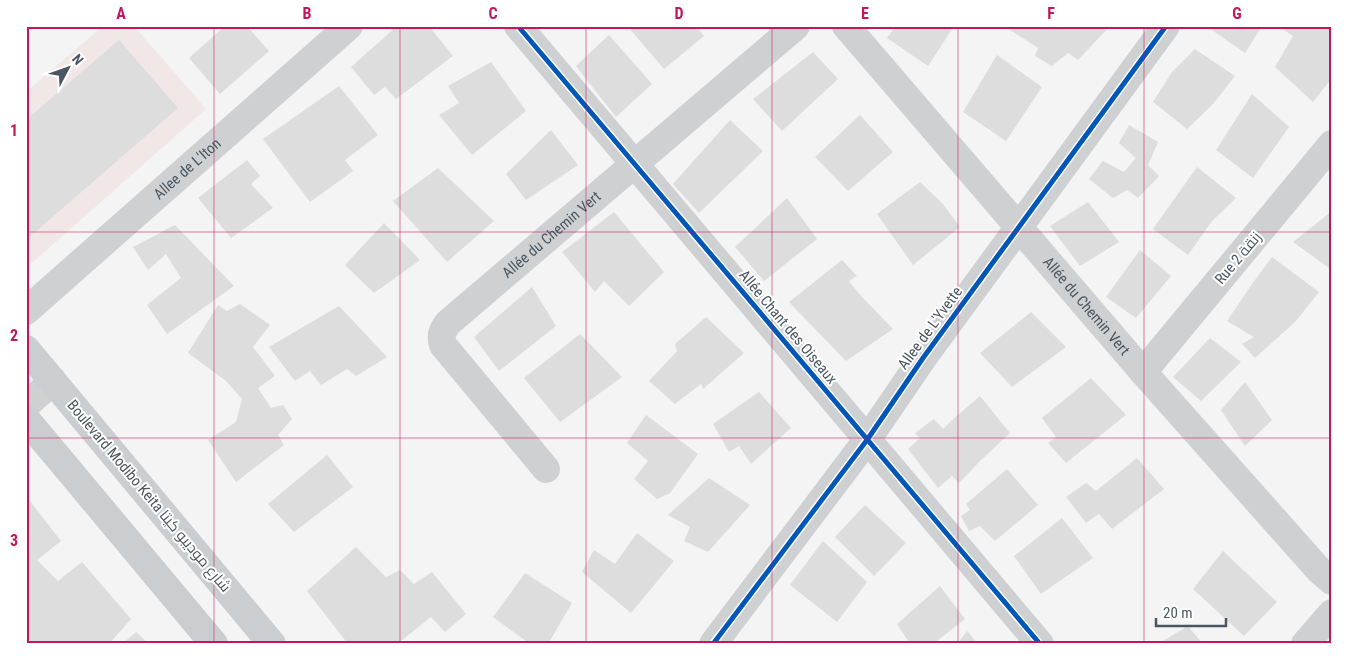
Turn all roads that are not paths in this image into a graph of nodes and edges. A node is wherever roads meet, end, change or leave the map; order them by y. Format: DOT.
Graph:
graph roads {
  1 [pos="349,26"];
  2 [pos="518,26"];
  3 [pos="796,26"];
  4 [pos="846,26"];
  5 [pos="1166,26"];
  6 [pos="1332,144"];
  7 [pos="634,164"];
  8 [pos="1019,227"];
  9 [pos="26,311"];
  10 [pos="26,349"];
  11 [pos="1143,372"];
  12 [pos="53,381"];
  13 [pos="26,405"];
  14 [pos="26,419"];
  15 [pos="868,440"];
  16 [pos="546,469"];
  17 [pos="1332,581"];
  18 [pos="1332,614"];
  19 [pos="214,644"];
  20 [pos="272,644"];
  21 [pos="713,644"];
  22 [pos="1040,644"];
  23 [pos="1305,644"];
  1 -- 9 [label="street, Allee de L'Iton"];
  2 -- 7 [label="street, Allée Chant des Oiseaux"];
  3 -- 7 [label="street, Allée du Chemin Vert"];
  4 -- 8 [label="street, Allée du Chemin Vert"];
  5 -- 8 [label="street, Allee de L'Yvette"];
  6 -- 11 [label="street, Rue 2 زنقة"];
  7 -- 15 [label="street, Allée Chant des Oiseaux"];
  7 -- 16 [label="street, Allée du Chemin Vert"];
  8 -- 11 [label="street, Allée du Chemin Vert"];
  8 -- 15 [label="street, Allee de L'Yvette"];
  10 -- 12 [label="main road, Boulevard Modibo Keita شارع موديبو كيتا"];
  11 -- 17 [label="street, Allée du Chemin Vert"];
  12 -- 13 [label="street"];
  12 -- 20 [label="main road, Boulevard Modibo Keita شارع موديبو كيتا"];
  14 -- 19 [label="main road"];
  15 -- 21 [label="street, Allee de L'Yvette"];
  15 -- 22 [label="street, Allée Chant des Oiseaux"];
  18 -- 23 [label="street"];
}
